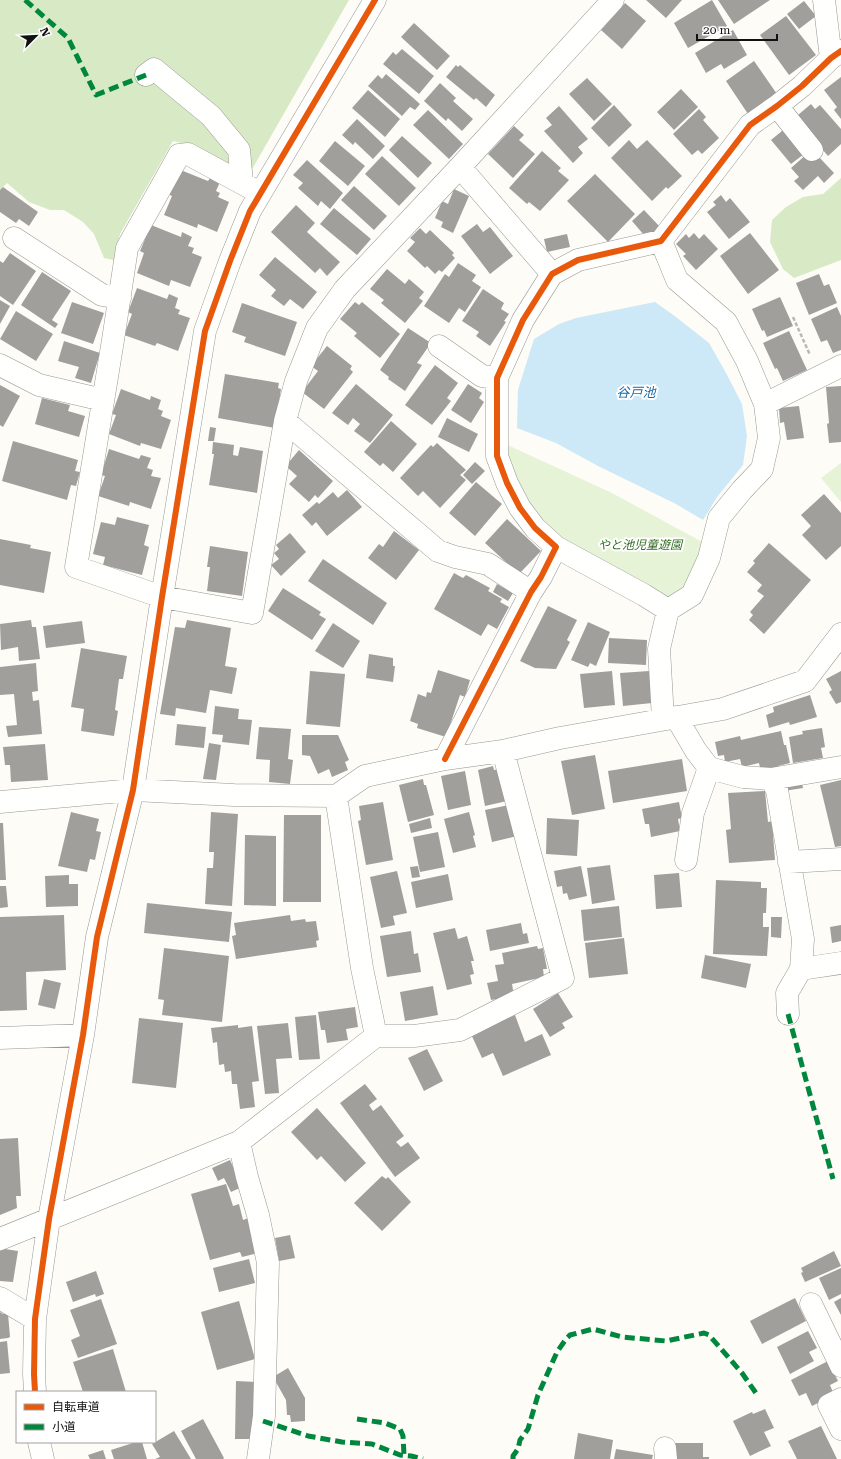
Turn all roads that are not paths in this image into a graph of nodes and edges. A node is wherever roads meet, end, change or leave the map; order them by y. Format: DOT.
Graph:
graph roads {
  1 [pos="375,0"];
  2 [pos="613,0"];
  3 [pos="828,1"];
  4 [pos="836,54"];
  5 [pos="146,75"];
  6 [pos="777,106"];
  7 [pos="812,150"];
  8 [pos="460,167"];
  9 [pos="251,188"];
  10 [pos="14,238"];
  11 [pos="661,241"];
  12 [pos="552,274"];
  13 [pos="120,298"];
  14 [pos="439,346"];
  15 [pos="0,365"];
  16 [pos="841,366"];
  17 [pos="497,378"];
  18 [pos="103,400"];
  19 [pos="765,404"];
  20 [pos="285,421"];
  21 [pos="556,547"];
  22 [pos="531,592"];
  23 [pos="162,597"];
  24 [pos="668,610"];
  25 [pos="841,634"];
  26 [pos="670,718"];
  27 [pos="503,751"];
  28 [pos="445,759"];
  29 [pos="841,767"];
  30 [pos="709,768"];
  31 [pos="771,779"];
  32 [pos="133,790"];
  33 [pos="336,796"];
  34 [pos="0,802"];
  35 [pos="841,859"];
  36 [pos="686,860"];
  37 [pos="789,862"];
  38 [pos="841,963"];
  39 [pos="801,969"];
  40 [pos="788,1014"];
  41 [pos="82,1035"];
  42 [pos="376,1036"];
  43 [pos="0,1038"];
  44 [pos="239,1142"];
  45 [pos="49,1219"];
  46 [pos="0,1239"];
  47 [pos="0,1298"];
  48 [pos="811,1304"];
  49 [pos="34,1319"];
  50 [pos="841,1366"];
  51 [pos="35,1391"];
  52 [pos="841,1399"];
  53 [pos="841,1429"];
  54 [pos="39,1443"];
  55 [pos="43,1459"];
  56 [pos="258,1459"];
  1 -- 9 [label="street"];
  2 -- 8 [label="street"];
  3 -- 4 [label="street"];
  4 -- 6 [label="street"];
  5 -- 9 [label="street"];
  6 -- 7 [label="street"];
  6 -- 11 [label="street"];
  8 -- 12 [label="street"];
  8 -- 20 [label="street"];
  9 -- 13 [label="street"];
  9 -- 23 [label="street"];
  10 -- 13 [label="street"];
  11 -- 12 [label="street"];
  11 -- 19 [label="street"];
  12 -- 17 [label="street"];
  13 -- 18 [label="street"];
  14 -- 17 [label="street"];
  15 -- 18 [label="street"];
  16 -- 19 [label="street"];
  17 -- 21 [label="street"];
  18 -- 23 [label="street"];
  19 -- 24 [label="street"];
  20 -- 22 [label="street"];
  20 -- 23 [label="street"];
  21 -- 22 [label="street"];
  21 -- 24 [label="street"];
  22 -- 28 [label="street"];
  23 -- 32 [label="street"];
  24 -- 26 [label="street"];
  25 -- 26 [label="street"];
  26 -- 27 [label="street"];
  26 -- 30 [label="street"];
  27 -- 28 [label="street"];
  27 -- 42 [label="street"];
  28 -- 33 [label="street"];
  29 -- 31 [label="street"];
  30 -- 31 [label="street"];
  30 -- 36 [label="street"];
  31 -- 37 [label="street"];
  32 -- 33 [label="street"];
  32 -- 34 [label="street"];
  32 -- 41 [label="street"];
  33 -- 42 [label="street"];
  35 -- 37 [label="street"];
  37 -- 39 [label="street"];
  38 -- 39 [label="street"];
  39 -- 40 [label="street"];
  41 -- 43 [label="street"];
  41 -- 45 [label="street"];
  42 -- 44 [label="street"];
  44 -- 45 [label="street"];
  44 -- 56 [label="street"];
  45 -- 46 [label="street"];
  45 -- 49 [label="street"];
  47 -- 49 [label="street"];
  48 -- 50 [label="street"];
  49 -- 51 [label="street"];
  52 -- 53 [label="street"];
  54 -- 55 [label="street"];
}
